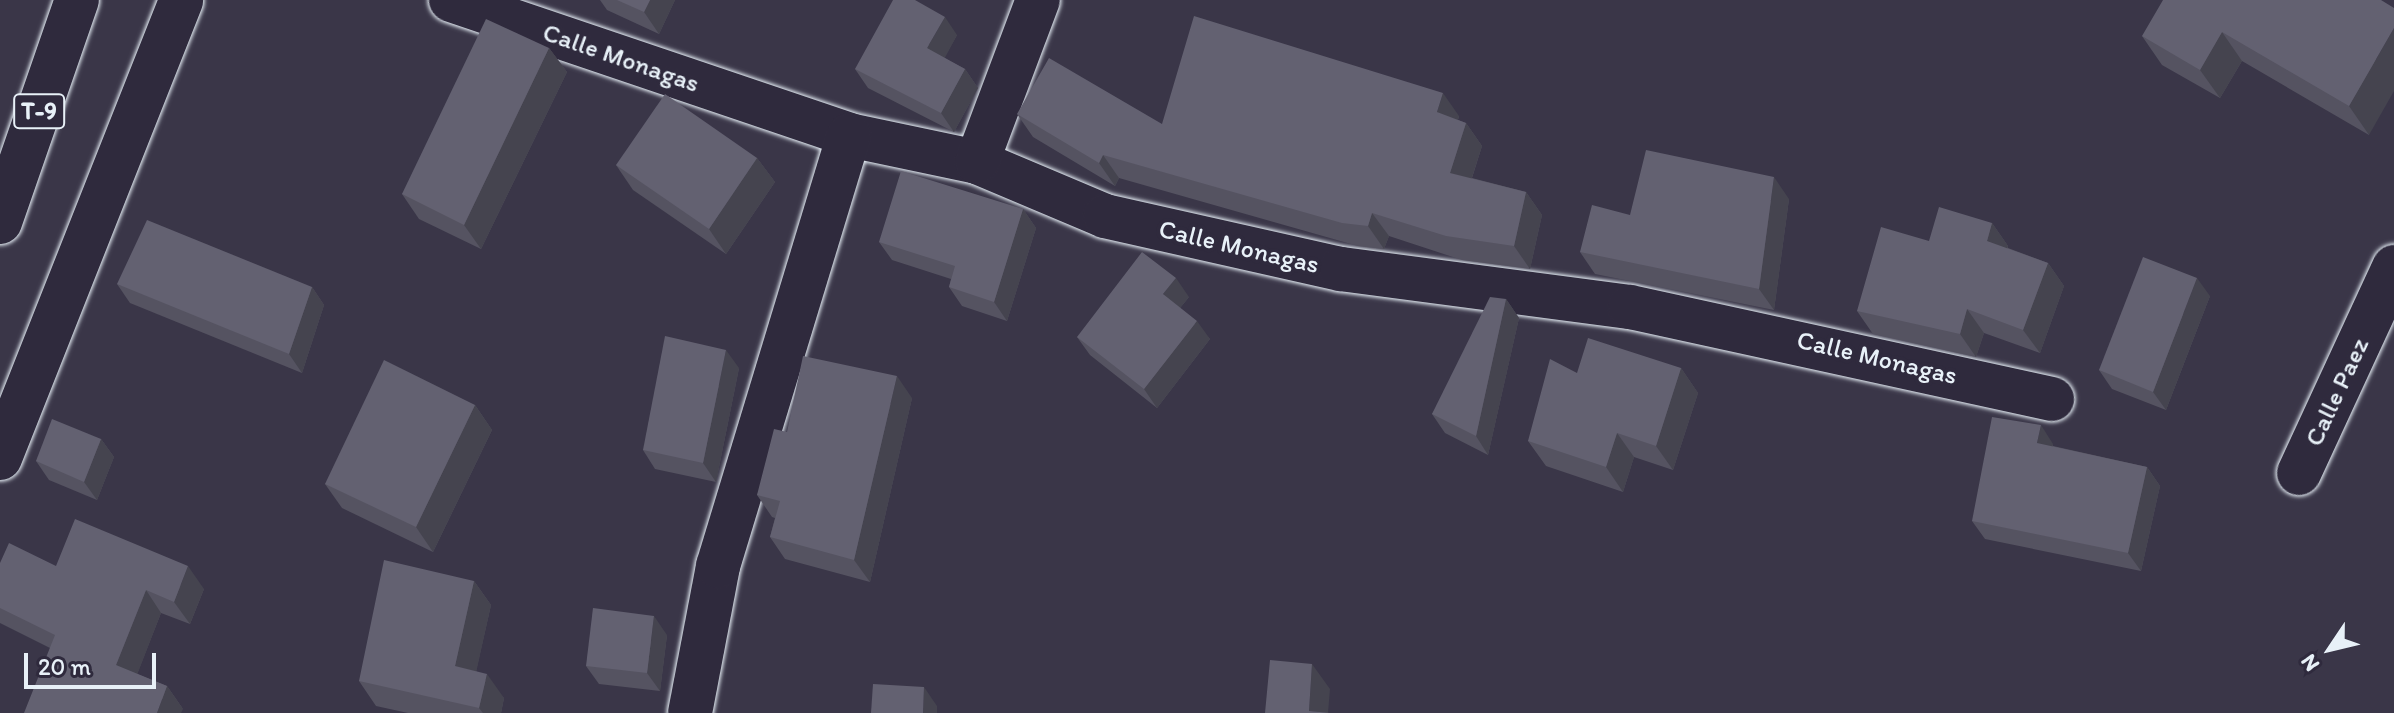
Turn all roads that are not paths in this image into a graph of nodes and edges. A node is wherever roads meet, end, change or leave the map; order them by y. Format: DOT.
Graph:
graph roads {
  1 [pos="77,0"];
  2 [pos="181,0"];
  3 [pos="451,0"];
  4 [pos="1038,0"];
  5 [pos="849,135"];
  6 [pos="977,162"];
  7 [pos="0,222"];
  8 [pos="2394,267"];
  9 [pos="2052,399"];
  10 [pos="0,458"];
  11 [pos="2299,473"];
  12 [pos="690,713"];
  1 -- 7 [label="main road, T-9"];
  2 -- 10 [label="main road"];
  3 -- 5 [label="main road, Calle Monagas"];
  4 -- 6 [label="main road"];
  5 -- 6 [label="main road, Calle Monagas"];
  5 -- 12 [label="main road"];
  6 -- 9 [label="main road, Calle Monagas"];
  8 -- 11 [label="main road, Calle Paez"];
}
